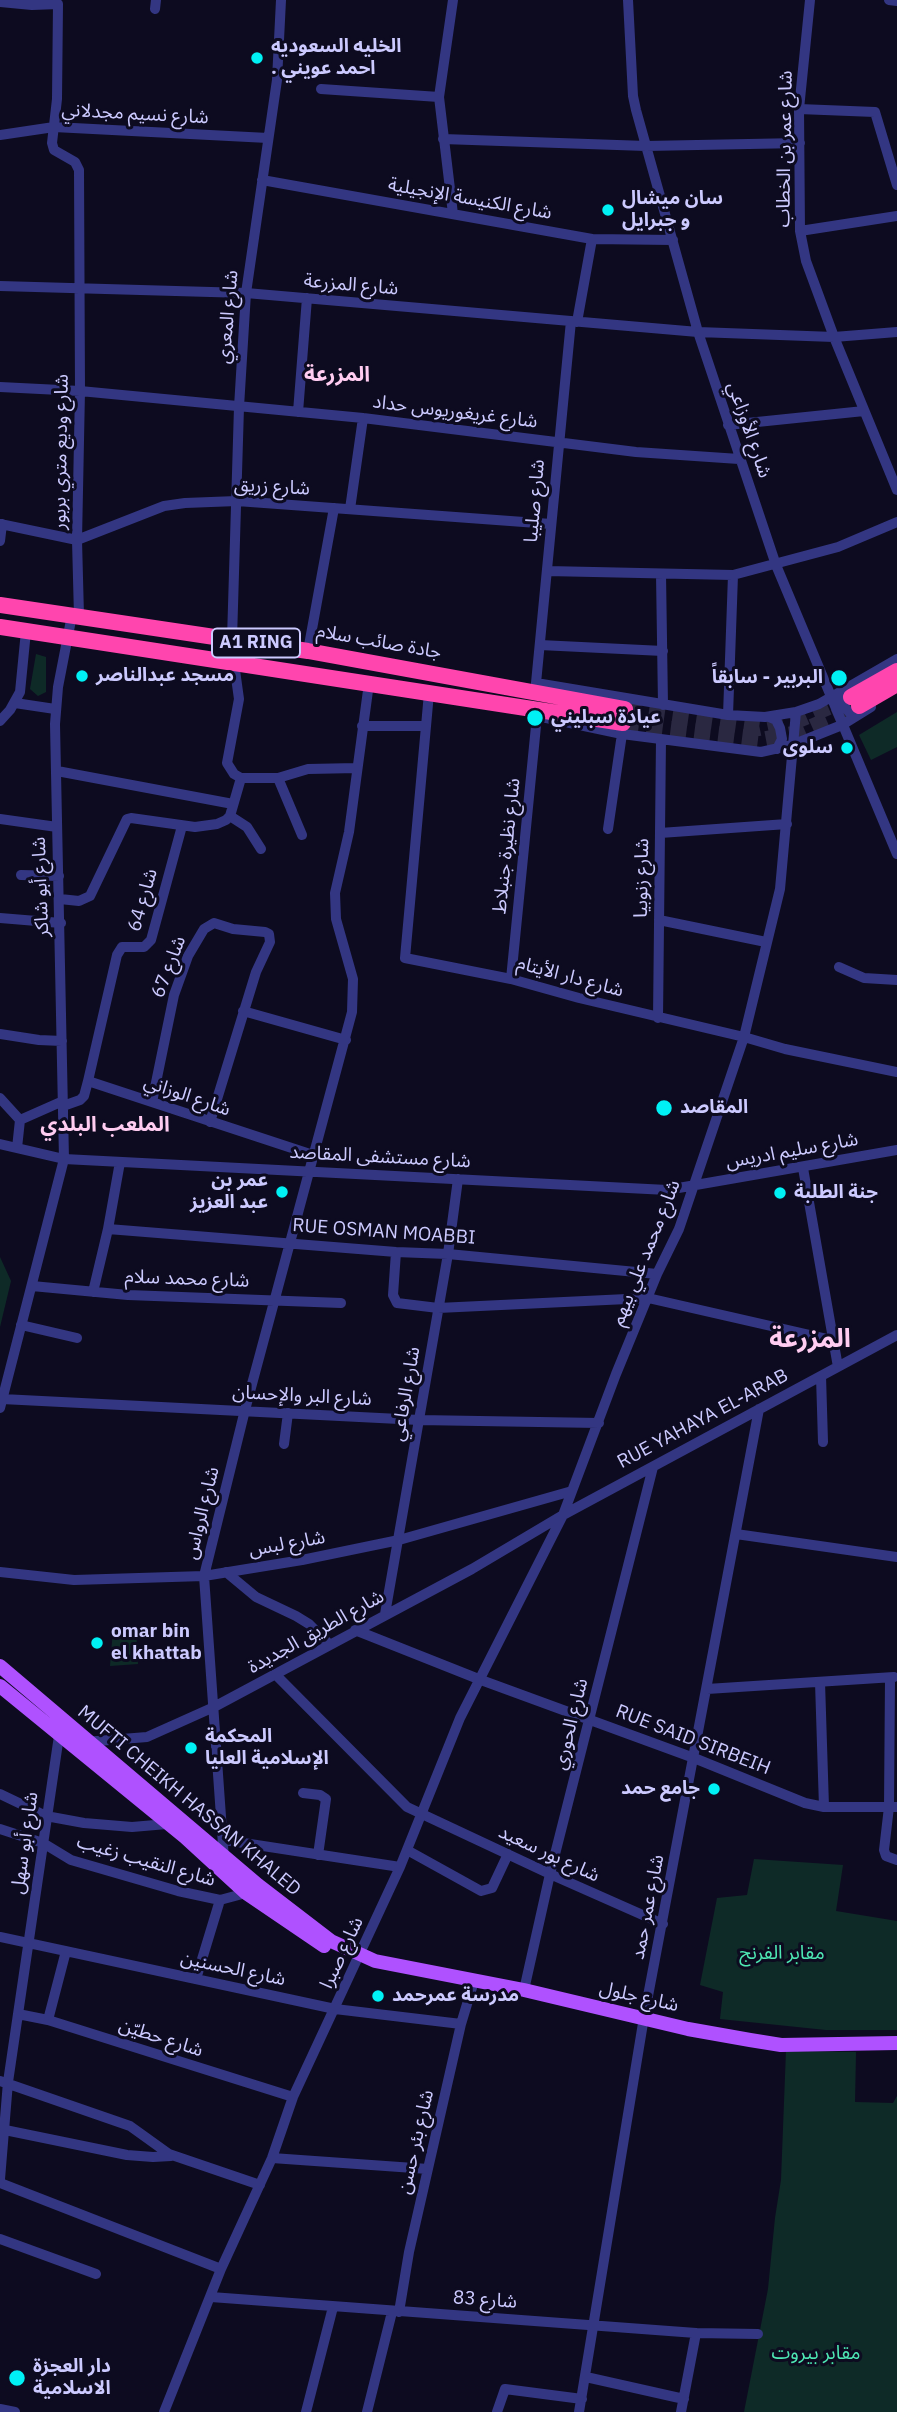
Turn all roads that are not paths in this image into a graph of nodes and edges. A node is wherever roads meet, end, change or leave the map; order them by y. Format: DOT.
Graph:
graph roads {
  1 [pos="281,0"];
  2 [pos="453,0"];
  3 [pos="628,0"];
  4 [pos="810,0"];
  5 [pos="889,0"];
  6 [pos="897,1"];
  7 [pos="0,2"];
  8 [pos="32,3"];
  9 [pos="321,89"];
  10 [pos="439,97"];
  11 [pos="799,109"];
  12 [pos="54,127"];
  13 [pos="0,135"];
  14 [pos="268,138"];
  15 [pos="443,139"];
  16 [pos="800,143"];
  17 [pos="646,146"];
  18 [pos="262,180"];
  19 [pos="897,185"];
  20 [pos="453,214"];
  21 [pos="897,216"];
  22 [pos="800,230"];
  23 [pos="592,239"];
  24 [pos="673,240"];
  25 [pos="0,286"];
  26 [pos="79,289"];
  27 [pos="246,293"];
  28 [pos="306,298"];
  29 [pos="574,322"];
  30 [pos="698,332"];
  31 [pos="897,332"];
  32 [pos="834,337"];
  33 [pos="0,387"];
  34 [pos="80,391"];
  35 [pos="239,407"];
  36 [pos="863,411"];
  37 [pos="298,412"];
  38 [pos="363,418"];
  39 [pos="728,425"];
  40 [pos="557,443"];
  41 [pos="739,459"];
  42 [pos="897,490"];
  43 [pos="237,501"];
  44 [pos="334,508"];
  45 [pos="350,509"];
  46 [pos="897,522"];
  47 [pos="1,524"];
  48 [pos="551,524"];
  49 [pos="77,540"];
  50 [pos="0,541"];
  51 [pos="776,565"];
  52 [pos="547,571"];
  53 [pos="660,574"];
  54 [pos="733,575"];
  55 [pos="0,605"];
  56 [pos="76,616"];
  57 [pos="0,627"];
  58 [pos="26,631"];
  59 [pos="68,638"];
  60 [pos="232,639"];
  61 [pos="540,645"];
  62 [pos="307,651"];
  63 [pos="663,651"];
  64 [pos="897,659"];
  65 [pos="234,663"];
  66 [pos="897,671"];
  67 [pos="440,674"];
  68 [pos="369,683"];
  69 [pos="536,683"];
  70 [pos="897,684"];
  71 [pos="897,692"];
  72 [pos="429,694"];
  73 [pos="831,697"];
  74 [pos="854,701"];
  75 [pos="15,703"];
  76 [pos="663,705"];
  77 [pos="55,709"];
  78 [pos="796,712"];
  79 [pos="728,715"];
  80 [pos="537,716"];
  81 [pos="765,717"];
  82 [pos="0,721"];
  83 [pos="623,722"];
  84 [pos="842,725"];
  85 [pos="362,726"];
  86 [pos="425,726"];
  87 [pos="661,739"];
  88 [pos="792,745"];
  89 [pos="777,749"];
  90 [pos="357,768"];
  91 [pos="57,771"];
  92 [pos="241,778"];
  93 [pos="278,778"];
  94 [pos="232,810"];
  95 [pos="0,819"];
  96 [pos="787,824"];
  97 [pos="182,826"];
  98 [pos="57,827"];
  99 [pos="608,829"];
  100 [pos="660,833"];
  101 [pos="302,835"];
  102 [pos="261,849"];
  103 [pos="897,854"];
  104 [pos="20,875"];
  105 [pos="59,876"];
  106 [pos="60,899"];
  107 [pos="0,918"];
  108 [pos="659,920"];
  109 [pos="61,923"];
  110 [pos="765,943"];
  111 [pos="839,967"];
  112 [pos="512,979"];
  113 [pos="897,980"];
  114 [pos="243,1011"];
  115 [pos="658,1017"];
  116 [pos="0,1034"];
  117 [pos="744,1037"];
  118 [pos="346,1040"];
  119 [pos="62,1041"];
  120 [pos="897,1072"];
  121 [pos="88,1081"];
  122 [pos="0,1098"];
  123 [pos="152,1102"];
  124 [pos="64,1104"];
  125 [pos="20,1120"];
  126 [pos="211,1122"];
  127 [pos="0,1144"];
  128 [pos="16,1148"];
  129 [pos="897,1150"];
  130 [pos="313,1155"];
  131 [pos="64,1159"];
  132 [pos="120,1163"];
  133 [pos="803,1168"];
  134 [pos="308,1171"];
  135 [pos="458,1179"];
  136 [pos="693,1186"];
  137 [pos="108,1228"];
  138 [pos="290,1242"];
  139 [pos="396,1252"];
  140 [pos="449,1254"];
  141 [pos="657,1274"];
  142 [pos="32,1286"];
  143 [pos="93,1293"];
  144 [pos="648,1298"];
  145 [pos="275,1300"];
  146 [pos="341,1303"];
  147 [pos="439,1308"];
  148 [pos="21,1325"];
  149 [pos="897,1335"];
  150 [pos="77,1338"];
  151 [pos="832,1340"];
  152 [pos="838,1367"];
  153 [pos="821,1376"];
  154 [pos="1,1403"];
  155 [pos="759,1409"];
  156 [pos="245,1410"];
  157 [pos="288,1413"];
  158 [pos="419,1420"];
  159 [pos="599,1423"];
  160 [pos="823,1442"];
  161 [pos="284,1444"];
  162 [pos="653,1466"];
  163 [pos="572,1491"];
  164 [pos="563,1514"];
  165 [pos="736,1534"];
  166 [pos="399,1540"];
  167 [pos="897,1557"];
  168 [pos="0,1572"];
  169 [pos="226,1573"];
  170 [pos="204,1576"];
  171 [pos="385,1614"];
  172 [pos="355,1630"];
  173 [pos="330,1645"];
  174 [pos="0,1667"];
  175 [pos="275,1674"];
  176 [pos="893,1678"];
  177 [pos="481,1679"];
  178 [pos="820,1682"];
  179 [pos="0,1686"];
  180 [pos="707,1689"];
  181 [pos="214,1707"];
  182 [pos="62,1719"];
  183 [pos="591,1719"];
  184 [pos="58,1736"];
  185 [pos="88,1740"];
  186 [pos="75,1749"];
  187 [pos="694,1758"];
  188 [pos="303,1793"];
  189 [pos="0,1794"];
  190 [pos="824,1807"];
  191 [pos="893,1807"];
  192 [pos="422,1813"];
  193 [pos="46,1816"];
  194 [pos="167,1824"];
  195 [pos="0,1829"];
  196 [pos="43,1843"];
  197 [pos="224,1848"];
  198 [pos="407,1850"];
  199 [pos="508,1854"];
  200 [pos="318,1855"];
  201 [pos="897,1860"];
  202 [pos="400,1867"];
  203 [pos="224,1872"];
  204 [pos="550,1874"];
  205 [pos="246,1893"];
  206 [pos="220,1900"];
  207 [pos="663,1924"];
  208 [pos="0,1937"];
  209 [pos="29,1942"];
  210 [pos="66,1951"];
  211 [pos="359,1957"];
  212 [pos="196,1979"];
  213 [pos="474,1981"];
  214 [pos="524,1990"];
  215 [pos="335,2009"];
  216 [pos="18,2014"];
  217 [pos="644,2017"];
  218 [pos="48,2020"];
  219 [pos="461,2025"];
  220 [pos="897,2043"];
  221 [pos="4,2082"];
  222 [pos="293,2097"];
  223 [pos="5,2130"];
  224 [pos="174,2155"];
  225 [pos="271,2158"];
  226 [pos="428,2169"];
  227 [pos="0,2181"];
  228 [pos="260,2185"];
  229 [pos="0,2239"];
  230 [pos="221,2269"];
  231 [pos="96,2274"];
  232 [pos="211,2297"];
  233 [pos="333,2307"];
  234 [pos="396,2312"];
  235 [pos="594,2325"];
  236 [pos="696,2333"];
  237 [pos="758,2334"];
  238 [pos="586,2377"];
  239 [pos="582,2399"];
  240 [pos="684,2399"];
  241 [pos="0,2409"];
  242 [pos="15,2412"];
  243 [pos="164,2412"];
  244 [pos="306,2412"];
  245 [pos="367,2412"];
  246 [pos="497,2412"];
  247 [pos="579,2412"];
  248 [pos="681,2412"];
  1 -- 14 [label="street, شارع المعري"];
  2 -- 10 [label="street"];
  3 -- 17 [label="street, شارع الأوزاعي"];
  4 -- 11 [label="street, شارع عمر بن الخطاب"];
  5 -- 6 [label="street"];
  7 -- 8 [label="street"];
  8 -- 12 [label="street"];
  9 -- 10 [label="street"];
  10 -- 15 [label="street"];
  11 -- 16 [label="street, شارع عمر بن الخطاب"];
  11 -- 19 [label="street"];
  12 -- 13 [label="street, شارع نسيم مجدلاني"];
  12 -- 14 [label="street, شارع نسيم مجدلاني"];
  12 -- 26 [label="street, شارع وديع متري بربور"];
  14 -- 18 [label="street, شارع المعري"];
  15 -- 17 [label="street"];
  15 -- 20 [label="street"];
  16 -- 17 [label="street"];
  16 -- 22 [label="street, شارع عمر بن الخطاب"];
  17 -- 24 [label="street, شارع الأوزاعي"];
  18 -- 20 [label="street, شارع الكنيسة الإنجيلية"];
  18 -- 27 [label="street, شارع المعري"];
  20 -- 23 [label="street, شارع الكنيسة الإنجيلية"];
  21 -- 22 [label="street"];
  22 -- 32 [label="street, شارع عمر بن الخطاب"];
  23 -- 24 [label="street, شارع الكنيسة الإنجيلية"];
  23 -- 29 [label="street, شارع صليبا"];
  24 -- 30 [label="street, شارع الأوزاعي"];
  25 -- 26 [label="street, شارع المزرعة"];
  26 -- 27 [label="street, شارع المزرعة"];
  26 -- 34 [label="street, شارع وديع متري بربور"];
  27 -- 28 [label="street, شارع المزرعة"];
  27 -- 35 [label="street, شارع المعري"];
  28 -- 29 [label="street, شارع المزرعة"];
  28 -- 37 [label="street"];
  29 -- 30 [label="street, شارع المزرعة"];
  29 -- 40 [label="street, شارع صليبا"];
  30 -- 32 [label="street, شارع المزرعة"];
  30 -- 39 [label="street, شارع الأوزاعي"];
  31 -- 32 [label="street, شارع المزرعة"];
  32 -- 36 [label="street, شارع عمر بن الخطاب"];
  33 -- 34 [label="street, شارع غريغوريوس حداد"];
  34 -- 35 [label="street, شارع غريغوريوس حداد"];
  34 -- 49 [label="street, شارع وديع متري بربور"];
  35 -- 37 [label="street, شارع غريغوريوس حداد"];
  35 -- 43 [label="street, شارع المعري"];
  36 -- 39 [label="street"];
  36 -- 42 [label="street, شارع عمر بن الخطاب"];
  37 -- 38 [label="street, شارع غريغوريوس حداد"];
  38 -- 40 [label="street, شارع غريغوريوس حداد"];
  38 -- 45 [label="street"];
  39 -- 41 [label="street, شارع الأوزاعي"];
  40 -- 41 [label="street, شارع غريغوريوس حداد"];
  40 -- 48 [label="street, شارع صليبا"];
  41 -- 51 [label="street, شارع الأوزاعي"];
  43 -- 44 [label="street, شارع زريق"];
  43 -- 49 [label="street, شارع زريق"];
  43 -- 60 [label="street, شارع المعري"];
  44 -- 45 [label="street, شارع زريق"];
  44 -- 62 [label="street"];
  45 -- 48 [label="street, شارع زريق"];
  46 -- 51 [label="street"];
  47 -- 49 [label="street"];
  47 -- 50 [label="street"];
  48 -- 52 [label="street, شارع صليبا"];
  49 -- 56 [label="street, شارع وديع متري بربور"];
  51 -- 54 [label="street"];
  51 -- 73 [label="street, شارع الأوزاعي"];
  52 -- 53 [label="street"];
  52 -- 61 [label="street, شارع صليبا"];
  53 -- 54 [label="street"];
  53 -- 63 [label="street"];
  54 -- 79 [label="street"];
  55 -- 56 [label="highway, جادة صائب سلام / A1 RING"];
  56 -- 59 [label="street, شارع أبو شاكر"];
  56 -- 60 [label="highway, جادة صائب سلام / A1 RING"];
  57 -- 58 [label="highway, جادة صائب سلام / A1 RING"];
  58 -- 59 [label="highway, جادة صائب سلام / A1 RING"];
  58 -- 75 [label="street"];
  59 -- 65 [label="highway, جادة صائب سلام / A1 RING"];
  59 -- 77 [label="street, شارع أبو شاكر"];
  60 -- 62 [label="highway, جادة صائب سلام / A1 RING"];
  61 -- 63 [label="street"];
  61 -- 69 [label="street, شارع صليبا"];
  62 -- 67 [label="highway, جادة صائب سلام / A1 RING"];
  63 -- 76 [label="street"];
  64 -- 74 [label="street"];
  65 -- 68 [label="highway, جادة صائب سلام / A1 RING"];
  65 -- 92 [label="street"];
  66 -- 74 [label="highway"];
  67 -- 69 [label="highway"];
  67 -- 83 [label="highway, جادة صائب سلام / A1 RING"];
  68 -- 72 [label="highway, جادة صائب سلام / A1 RING"];
  68 -- 85 [label="street, شارع الرواس"];
  69 -- 76 [label="street"];
  70 -- 74 [label="highway"];
  71 -- 74 [label="street"];
  72 -- 80 [label="highway"];
  72 -- 83 [label="highway, جادة صائب سلام / A1 RING"];
  72 -- 86 [label="street"];
  73 -- 74 [label="street"];
  73 -- 78 [label="street"];
  73 -- 84 [label="street, شارع الأوزاعي"];
  74 -- 84 [label="street, جادة صائب سلام"];
  75 -- 77 [label="street"];
  75 -- 82 [label="street"];
  76 -- 79 [label="street"];
  77 -- 91 [label="street, شارع أبو شاكر"];
  78 -- 81 [label="street"];
  78 -- 88 [label="street, شارع محمد علي بيهم"];
  79 -- 81 [label="street"];
  80 -- 83 [label="street, جادة صائب سلام"];
  80 -- 112 [label="street, شارع نظيرة جنبلاط"];
  81 -- 89 [label="street"];
  83 -- 87 [label="street, جادة صائب سلام"];
  83 -- 99 [label="street"];
  84 -- 88 [label="street, جادة صائب سلام"];
  84 -- 103 [label="street, شارع الأوزاعي"];
  85 -- 86 [label="street"];
  85 -- 90 [label="street, شارع الرواس"];
  86 -- 112 [label="street, شارع دار الأيتام"];
  87 -- 89 [label="street, جادة صائب سلام"];
  87 -- 100 [label="street, شارع زنوبيا"];
  88 -- 89 [label="street, جادة صائب سلام"];
  88 -- 96 [label="street, شارع محمد علي بيهم"];
  90 -- 93 [label="street"];
  90 -- 118 [label="street, شارع الرواس"];
  91 -- 94 [label="street"];
  91 -- 98 [label="street, شارع أبو شاكر"];
  92 -- 93 [label="street"];
  92 -- 94 [label="street"];
  93 -- 101 [label="street"];
  94 -- 97 [label="street"];
  94 -- 102 [label="street"];
  95 -- 98 [label="street"];
  96 -- 100 [label="street"];
  96 -- 110 [label="street, شارع محمد علي بيهم"];
  97 -- 106 [label="street"];
  97 -- 121 [label="street, شارع 64"];
  98 -- 105 [label="street, شارع أبو شاكر"];
  100 -- 108 [label="street, شارع زنوبيا"];
  104 -- 105 [label="street"];
  105 -- 106 [label="street, شارع أبو شاكر"];
  106 -- 109 [label="street, شارع أبو شاكر"];
  107 -- 109 [label="street"];
  108 -- 110 [label="street"];
  108 -- 115 [label="street, شارع زنوبيا"];
  109 -- 119 [label="street, شارع أبو شاكر"];
  110 -- 117 [label="street, شارع محمد علي بيهم"];
  111 -- 113 [label="street"];
  112 -- 115 [label="street, شارع دار الأيتام"];
  114 -- 118 [label="street"];
  114 -- 123 [label="street, شارع 67"];
  114 -- 126 [label="street"];
  115 -- 117 [label="street, شارع دار الأيتام"];
  116 -- 119 [label="street"];
  117 -- 120 [label="street, شارع دار الأيتام"];
  117 -- 136 [label="street, شارع محمد علي بيهم"];
  118 -- 130 [label="street, شارع الرواس"];
  119 -- 124 [label="street, شارع أبو شاكر"];
  121 -- 123 [label="street, شارع الوزاني"];
  121 -- 124 [label="street"];
  122 -- 125 [label="street"];
  123 -- 126 [label="street, شارع الوزاني"];
  124 -- 125 [label="street"];
  124 -- 131 [label="street, شارع أبو شاكر"];
  125 -- 128 [label="street"];
  126 -- 130 [label="street, شارع الوزاني"];
  127 -- 128 [label="street, شارع مستشفى المقاصد"];
  128 -- 131 [label="street, شارع مستشفى المقاصد"];
  129 -- 133 [label="street, شارع سليم ادريس"];
  130 -- 134 [label="street, شارع الرواس"];
  131 -- 132 [label="street, شارع مستشفى المقاصد"];
  131 -- 142 [label="street, شارع أبو شاكر"];
  132 -- 134 [label="street, شارع مستشفى المقاصد"];
  132 -- 137 [label="street"];
  133 -- 136 [label="street, شارع سليم ادريس"];
  133 -- 151 [label="street"];
  134 -- 135 [label="street, شارع مستشفى المقاصد"];
  134 -- 138 [label="street, شارع الرواس"];
  135 -- 136 [label="street, شارع مستشفى المقاصد"];
  135 -- 140 [label="street, شارع الرفاعي"];
  136 -- 141 [label="street, شارع محمد علي بيهم"];
  137 -- 138 [label="street, RUE OSMAN MOABBI"];
  137 -- 143 [label="street"];
  138 -- 139 [label="street, RUE OSMAN MOABBI"];
  138 -- 145 [label="street, شارع الرواس"];
  139 -- 140 [label="street, RUE OSMAN MOABBI"];
  139 -- 147 [label="street"];
  140 -- 141 [label="street, RUE OSMAN MOABBI"];
  140 -- 147 [label="street, شارع الرفاعي"];
  141 -- 144 [label="street, شارع محمد علي بيهم"];
  142 -- 143 [label="street, شارع محمد سلام"];
  142 -- 148 [label="street, شارع أبو شاكر"];
  143 -- 145 [label="street, شارع محمد سلام"];
  144 -- 147 [label="street"];
  144 -- 151 [label="street"];
  144 -- 159 [label="street, شارع محمد علي بيهم"];
  145 -- 146 [label="street, شارع محمد سلام"];
  145 -- 156 [label="street, شارع الرواس"];
  147 -- 158 [label="street, شارع الرفاعي"];
  148 -- 150 [label="street"];
  148 -- 154 [label="street, شارع أبو شاكر"];
  149 -- 152 [label="street, RUE YAHAYA EL-ARAB"];
  151 -- 152 [label="street"];
  152 -- 153 [label="street, RUE YAHAYA EL-ARAB"];
  153 -- 155 [label="street, RUE YAHAYA EL-ARAB"];
  153 -- 160 [label="street"];
  154 -- 156 [label="street, شارع البر والإحسان"];
  155 -- 162 [label="street, RUE YAHAYA EL-ARAB"];
  155 -- 165 [label="street, شارع عمر حمد"];
  156 -- 157 [label="street, شارع البر والإحسان"];
  156 -- 170 [label="street, شارع الرواس"];
  157 -- 158 [label="street, شارع البر والإحسان"];
  157 -- 161 [label="street"];
  158 -- 159 [label="street, شارع البر والإحسان"];
  158 -- 166 [label="street, شارع الرفاعي"];
  159 -- 163 [label="street, شارع محمد علي بيهم"];
  162 -- 164 [label="street, RUE YAHAYA EL-ARAB"];
  162 -- 183 [label="street, شارع الحوري"];
  163 -- 164 [label="street, شارع محمد علي بيهم"];
  163 -- 166 [label="street, شارع لبس"];
  164 -- 171 [label="street, شارع الطريق الجديدة"];
  164 -- 177 [label="street, شارع صبرا"];
  165 -- 167 [label="street"];
  165 -- 180 [label="street, شارع عمر حمد"];
  166 -- 169 [label="street, شارع لبس"];
  166 -- 171 [label="street, شارع الرفاعي"];
  168 -- 170 [label="street, شارع لبس"];
  169 -- 170 [label="street, شارع لبس"];
  169 -- 173 [label="street"];
  170 -- 181 [label="street, شارع الرواس"];
  171 -- 172 [label="street, شارع الطريق الجديدة"];
  172 -- 173 [label="street, شارع الطريق الجديدة"];
  172 -- 177 [label="street, RUE SAID SIRBEIH"];
  173 -- 175 [label="street, شارع الطريق الجديدة"];
  174 -- 182 [label="main road, MUFTI CHEIKH HASSAN KHALED"];
  175 -- 181 [label="street, شارع الطريق الجديدة"];
  175 -- 192 [label="street, شارع بور سعيد"];
  176 -- 178 [label="street"];
  176 -- 191 [label="street"];
  177 -- 183 [label="street, RUE SAID SIRBEIH"];
  177 -- 192 [label="street, شارع صبرا"];
  178 -- 180 [label="street"];
  178 -- 190 [label="street"];
  179 -- 184 [label="main road, MUFTI CHEIKH HASSAN KHALED"];
  180 -- 187 [label="street, شارع عمر حمد"];
  181 -- 185 [label="street, شارع الطريق الجديدة"];
  181 -- 197 [label="street, شارع الرواس"];
  182 -- 184 [label="street, شارع أبو سهل"];
  182 -- 185 [label="main road, MUFTI CHEIKH HASSAN KHALED"];
  183 -- 187 [label="street, RUE SAID SIRBEIH"];
  183 -- 204 [label="street, شارع الحوري"];
  184 -- 186 [label="main road, MUFTI CHEIKH HASSAN KHALED"];
  184 -- 193 [label="street, شارع أبو سهل"];
  185 -- 186 [label="street"];
  185 -- 197 [label="main road, MUFTI CHEIKH HASSAN KHALED"];
  186 -- 194 [label="main road, MUFTI CHEIKH HASSAN KHALED"];
  187 -- 190 [label="street, RUE SAID SIRBEIH"];
  187 -- 207 [label="street, شارع عمر حمد"];
  188 -- 200 [label="street"];
  189 -- 193 [label="street"];
  190 -- 191 [label="street, RUE SAID SIRBEIH"];
  191 -- 201 [label="street"];
  192 -- 198 [label="street, شارع صبرا"];
  192 -- 199 [label="street, شارع بور سعيد"];
  193 -- 194 [label="street"];
  193 -- 196 [label="street, شارع أبو سهل"];
  194 -- 203 [label="main road, MUFTI CHEIKH HASSAN KHALED"];
  195 -- 196 [label="street, شارع النقيب زغيب"];
  196 -- 206 [label="street, شارع النقيب زغيب"];
  196 -- 209 [label="street, شارع أبو سهل"];
  197 -- 200 [label="street"];
  197 -- 203 [label="street, شارع الرواس"];
  197 -- 211 [label="main road, MUFTI CHEIKH HASSAN KHALED"];
  198 -- 199 [label="street"];
  198 -- 202 [label="street, شارع صبرا"];
  199 -- 204 [label="street, شارع بور سعيد"];
  200 -- 202 [label="street"];
  202 -- 211 [label="street, شارع صبرا"];
  203 -- 205 [label="main road, MUFTI CHEIKH HASSAN KHALED"];
  204 -- 207 [label="street, شارع بور سعيد"];
  204 -- 214 [label="street, شارع الحوري"];
  205 -- 206 [label="street, شارع النقيب زغيب"];
  205 -- 211 [label="main road, MUFTI CHEIKH HASSAN KHALED"];
  206 -- 212 [label="street"];
  207 -- 217 [label="street, شارع عمر حمد"];
  208 -- 209 [label="street, شارع الحسنين"];
  209 -- 210 [label="street, شارع الحسنين"];
  209 -- 216 [label="street, شارع أبو سهل"];
  210 -- 212 [label="street, شارع الحسنين"];
  210 -- 218 [label="street"];
  211 -- 213 [label="main road, شارع جلول"];
  211 -- 215 [label="street, شارع صبرا"];
  212 -- 215 [label="street, شارع الحسنين"];
  213 -- 214 [label="main road, شارع جلول"];
  213 -- 219 [label="street, شارع بئر حسن"];
  214 -- 217 [label="main road, شارع جلول"];
  215 -- 219 [label="street, شارع الحسنين"];
  215 -- 222 [label="street, شارع صبرا"];
  216 -- 218 [label="street, شارع حطيّن"];
  216 -- 221 [label="street, شارع أبو سهل"];
  217 -- 220 [label="main road, شارع جلول"];
  217 -- 235 [label="street, شارع عمر حمد"];
  218 -- 222 [label="street, شارع حطيّن"];
  219 -- 226 [label="street, شارع بئر حسن"];
  221 -- 223 [label="street, شارع أبو سهل"];
  221 -- 224 [label="street"];
  222 -- 225 [label="street, شارع صبرا"];
  223 -- 224 [label="street"];
  223 -- 227 [label="street, شارع أبو سهل"];
  224 -- 228 [label="street"];
  225 -- 226 [label="street"];
  225 -- 228 [label="street, شارع صبرا"];
  226 -- 234 [label="street, شارع بئر حسن"];
  227 -- 230 [label="street"];
  228 -- 230 [label="street, شارع صبرا"];
  229 -- 231 [label="street"];
  230 -- 232 [label="street, شارع صبرا"];
  232 -- 233 [label="street, شارع 83"];
  232 -- 243 [label="street, شارع صبرا"];
  233 -- 234 [label="street, شارع 83"];
  233 -- 244 [label="street"];
  234 -- 235 [label="street, شارع 83"];
  234 -- 245 [label="street, شارع بئر حسن"];
  235 -- 236 [label="street, شارع 83"];
  235 -- 238 [label="street, شارع عمر حمد"];
  236 -- 237 [label="street, شارع 83"];
  236 -- 240 [label="street"];
  238 -- 239 [label="street, شارع عمر حمد"];
  238 -- 240 [label="street"];
  239 -- 246 [label="street"];
  239 -- 247 [label="street, شارع عمر حمد"];
  240 -- 248 [label="street"];
  241 -- 242 [label="street"];
}
